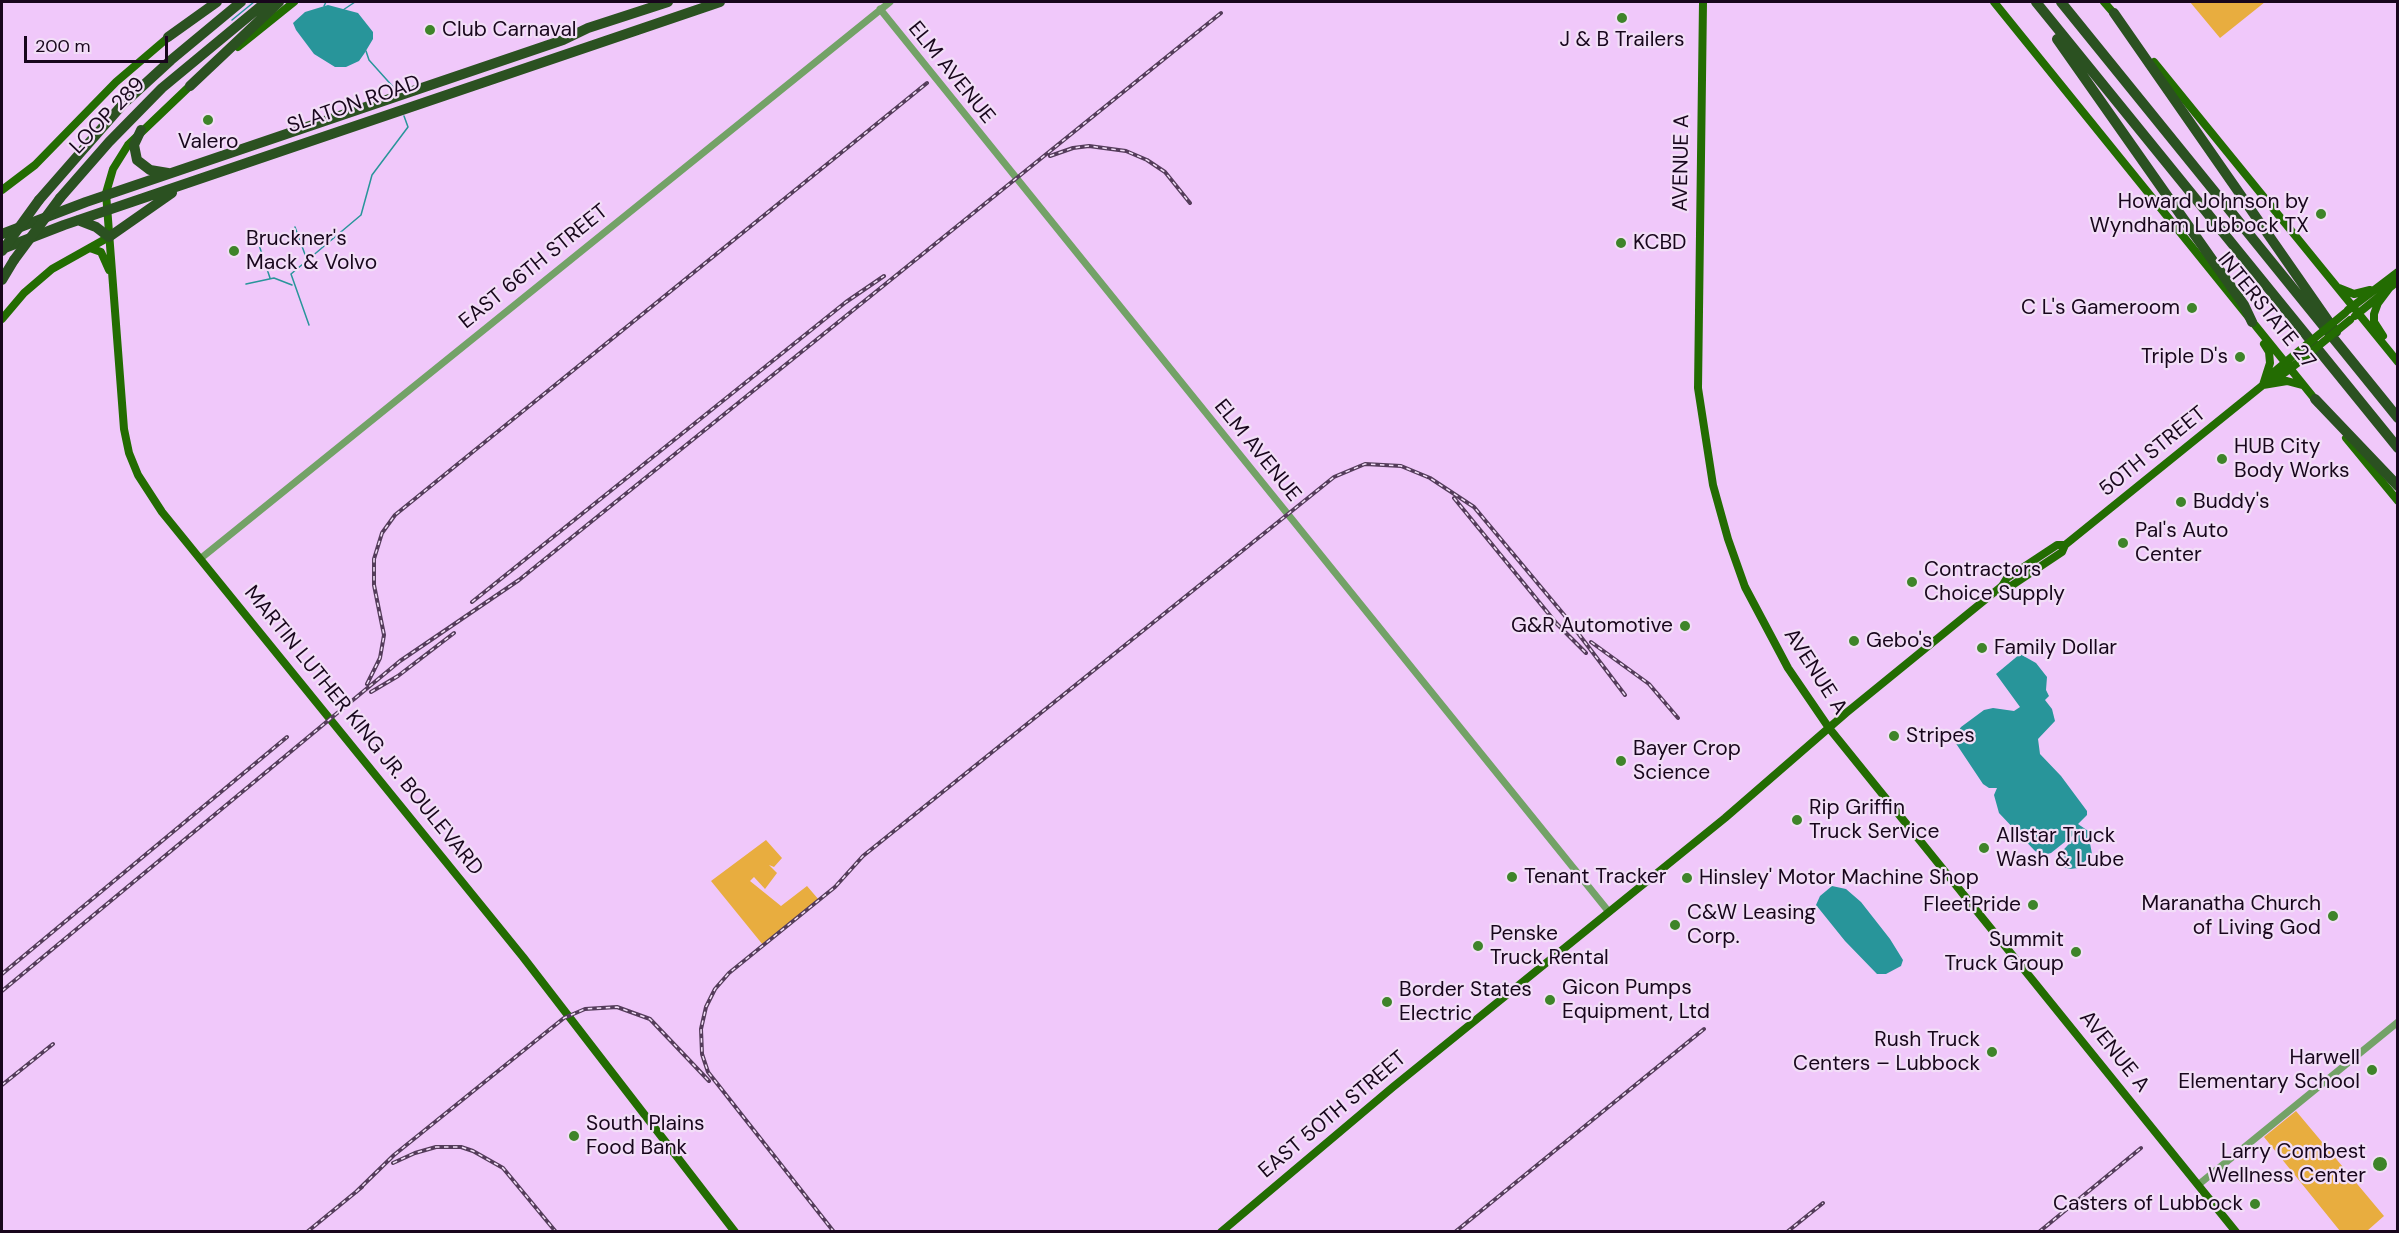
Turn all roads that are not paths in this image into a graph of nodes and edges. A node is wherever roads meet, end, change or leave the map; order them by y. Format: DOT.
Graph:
graph roads {
  1 [pos="211,2"];
  2 [pos="217,2"];
  3 [pos="241,2"];
  4 [pos="266,2"];
  5 [pos="279,2"];
  6 [pos="294,2"];
  7 [pos="668,2"];
  8 [pos="720,2"];
  9 [pos="890,2"];
  10 [pos="1703,2"];
  11 [pos="1994,2"];
  12 [pos="2031,2"];
  13 [pos="2036,2"];
  14 [pos="2061,2"];
  15 [pos="2104,2"];
  16 [pos="879,9"];
  17 [pos="2114,13"];
  18 [pos="168,38"];
  19 [pos="190,86"];
  20 [pos="141,130"];
  21 [pos="247,148"];
  22 [pos="251,161"];
  23 [pos="171,173"];
  24 [pos="184,183"];
  25 [pos="2,190"];
  26 [pos="106,195"];
  27 [pos="107,211"];
  28 [pos="78,220"];
  29 [pos="2,234"];
  30 [pos="109,237"];
  31 [pos="89,248"];
  32 [pos="2,250"];
  33 [pos="2397,272"];
  34 [pos="113,279"];
  35 [pos="2,280"];
  36 [pos="2331,281"];
  37 [pos="2394,284"];
  38 [pos="2376,288"];
  39 [pos="2355,310"];
  40 [pos="2,319"];
  41 [pos="2254,325"];
  42 [pos="2397,361"];
  43 [pos="2287,366"];
  44 [pos="2265,384"];
  45 [pos="2305,387"];
  46 [pos="2380,397"];
  47 [pos="2315,399"];
  48 [pos="2397,418"];
  49 [pos="2397,448"];
  50 [pos="2397,486"];
  51 [pos="2397,501"];
  52 [pos="200,559"];
  53 [pos="1829,728"];
  54 [pos="1609,912"];
  55 [pos="2397,1023"];
  56 [pos="2198,1185"];
  57 [pos="735,1232"];
  58 [pos="1221,1232"];
  59 [pos="2236,1232"];
  1 -- 18 [label="main road"];
  2 -- 18 [label="highway"];
  3 -- 32 [label="highway, LOOP 289, bridge"];
  4 -- 35 [label="highway, LOOP 289, bridge"];
  5 -- 19 [label="highway"];
  6 -- 19 [label="main road"];
  7 -- 21 [label="highway, SLATON ROAD"];
  8 -- 22 [label="highway, SLATON ROAD"];
  9 -- 16 [label="street, EAST 66TH STREET"];
  10 -- 53 [label="main road, AVENUE A"];
  11 -- 41 [label="main road, INTERSTATE 27"];
  12 -- 41 [label="highway"];
  13 -- 49 [label="highway"];
  14 -- 46 [label="highway"];
  15 -- 17 [label="main road"];
  16 -- 52 [label="street, EAST 66TH STREET"];
  16 -- 54 [label="street, ELM AVENUE"];
  17 -- 36 [label="main road"];
  17 -- 46 [label="highway"];
  18 -- 25 [label="main road"];
  19 -- 20 [label="main road"];
  20 -- 23 [label="highway"];
  20 -- 26 [label="main road"];
  21 -- 22 [label="highway"];
  21 -- 23 [label="highway, SLATON ROAD"];
  22 -- 24 [label="highway, SLATON ROAD"];
  23 -- 26 [label="highway, SLATON ROAD"];
  24 -- 27 [label="highway, SLATON ROAD"];
  24 -- 30 [label="highway"];
  26 -- 27 [label="main road, MARTIN LUTHER KING JR. BOULEVARD"];
  26 -- 29 [label="highway, SLATON ROAD"];
  27 -- 28 [label="highway, SLATON ROAD"];
  27 -- 30 [label="main road, MARTIN LUTHER KING JR. BOULEVARD"];
  28 -- 30 [label="highway"];
  28 -- 32 [label="highway, SLATON ROAD"];
  30 -- 31 [label="main road"];
  30 -- 34 [label="main road, MARTIN LUTHER KING JR. BOULEVARD"];
  31 -- 34 [label="main road"];
  31 -- 40 [label="main road"];
  33 -- 38 [label="main road, 50TH STREET"];
  34 -- 52 [label="main road, MARTIN LUTHER KING JR. BOULEVARD"];
  36 -- 38 [label="main road"];
  36 -- 39 [label="main road"];
  37 -- 39 [label="main road, 50TH STREET"];
  37 -- 42 [label="main road"];
  38 -- 39 [label="main road, 50TH STREET"];
  39 -- 42 [label="main road"];
  39 -- 43 [label="main road, 50TH STREET, bridge"];
  41 -- 43 [label="main road, INTERSTATE 27"];
  41 -- 44 [label="main road"];
  43 -- 44 [label="main road, 50TH STREET"];
  43 -- 45 [label="main road, INTERSTATE 27"];
  44 -- 45 [label="main road"];
  44 -- 53 [label="main road, 50TH STREET"];
  45 -- 47 [label="main road, INTERSTATE 27"];
  46 -- 48 [label="highway"];
  47 -- 50 [label="highway"];
  47 -- 51 [label="main road, INTERSTATE 27"];
  52 -- 57 [label="main road, MARTIN LUTHER KING JR. BOULEVARD"];
  53 -- 54 [label="main road, EAST 50TH STREET"];
  53 -- 56 [label="main road, AVENUE A"];
  54 -- 58 [label="main road, EAST 50TH STREET"];
  55 -- 56 [label="street"];
  56 -- 59 [label="main road, AVENUE A"];
}
